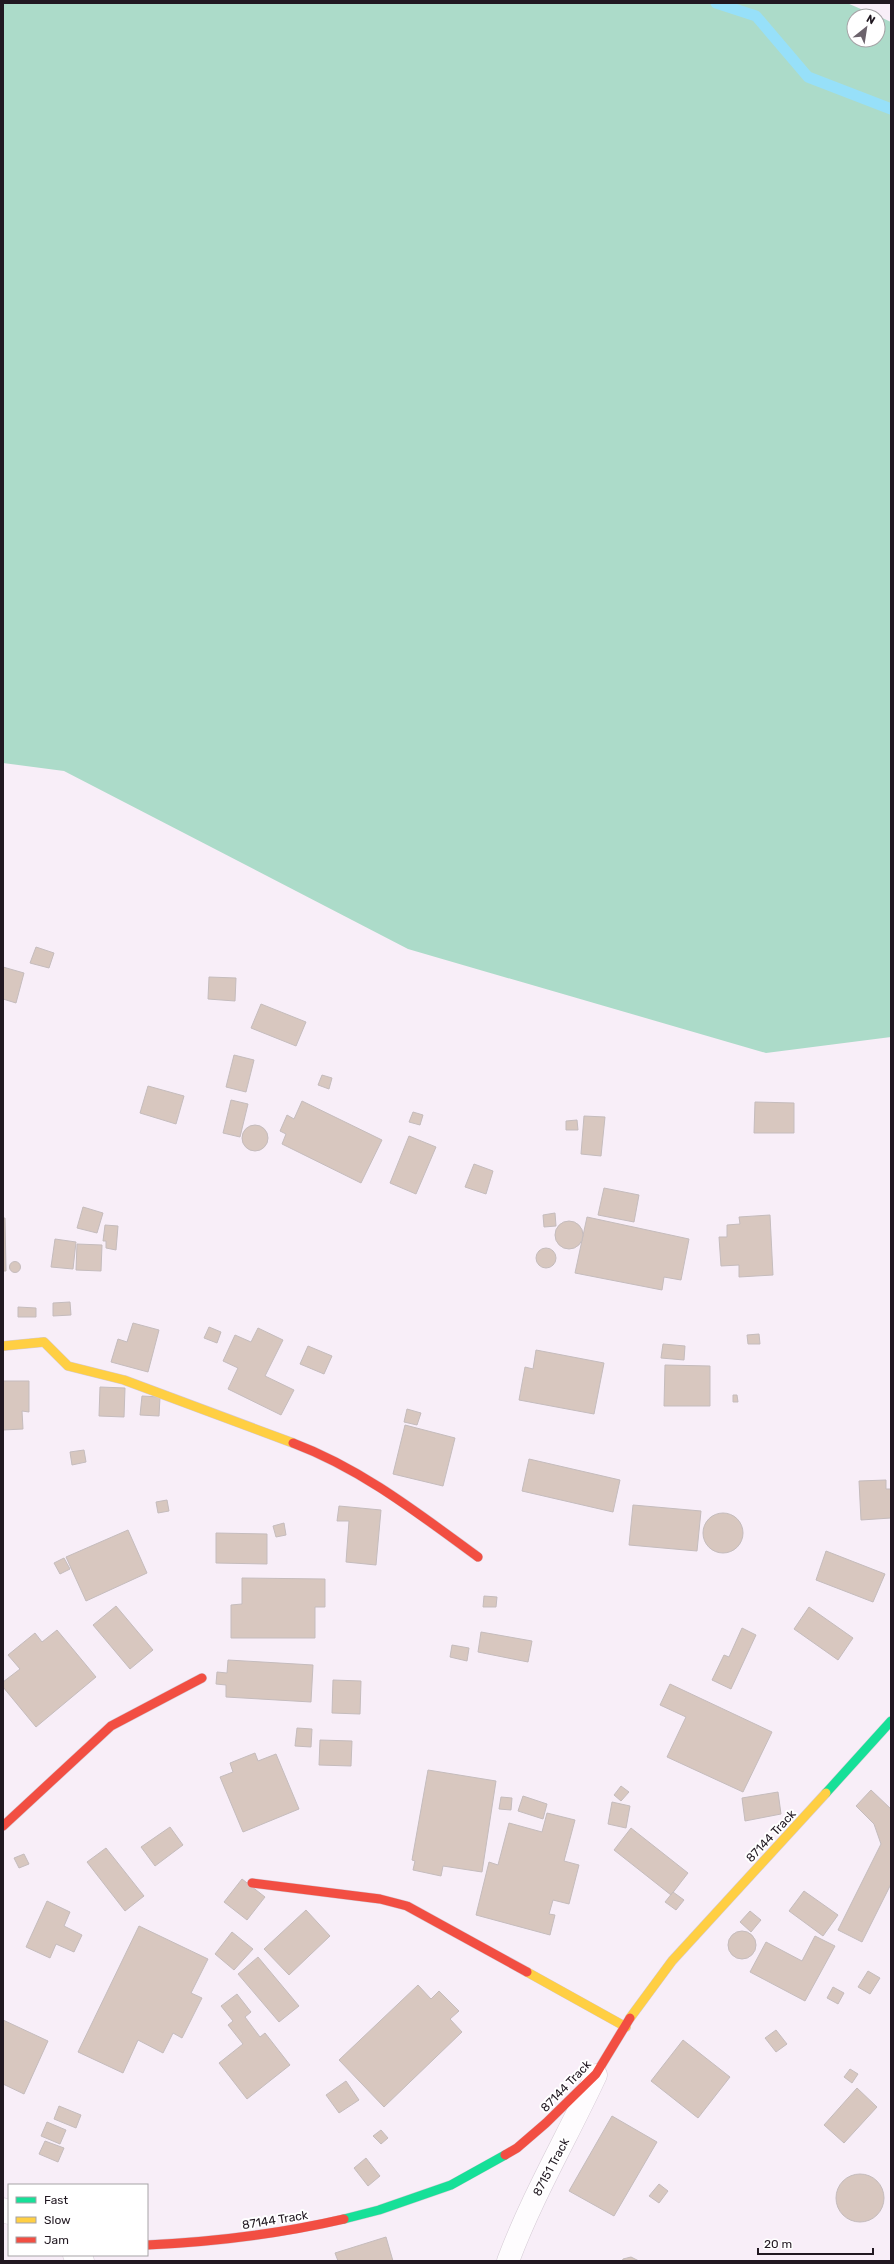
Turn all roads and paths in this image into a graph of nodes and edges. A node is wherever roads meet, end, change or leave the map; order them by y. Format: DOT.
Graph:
graph roads {
  1 [pos="3,1346"];
  2 [pos="478,1557"];
  3 [pos="202,1678"];
  4 [pos="891,1721"];
  5 [pos="3,1826"];
  6 [pos="252,1883"];
  7 [pos="626,2027"];
  8 [pos="596,2074"];
  9 [pos="148,2245"];
  10 [pos="508,2261"];
  1 -- 2 [label="street"];
  3 -- 5 [label="street"];
  4 -- 7 [label="street, 87144 Track"];
  6 -- 7 [label="street"];
  7 -- 8 [label="street, 87144 Track"];
  8 -- 9 [label="street, 87144 Track"];
  8 -- 10 [label="street, 87151 Track"];
}
